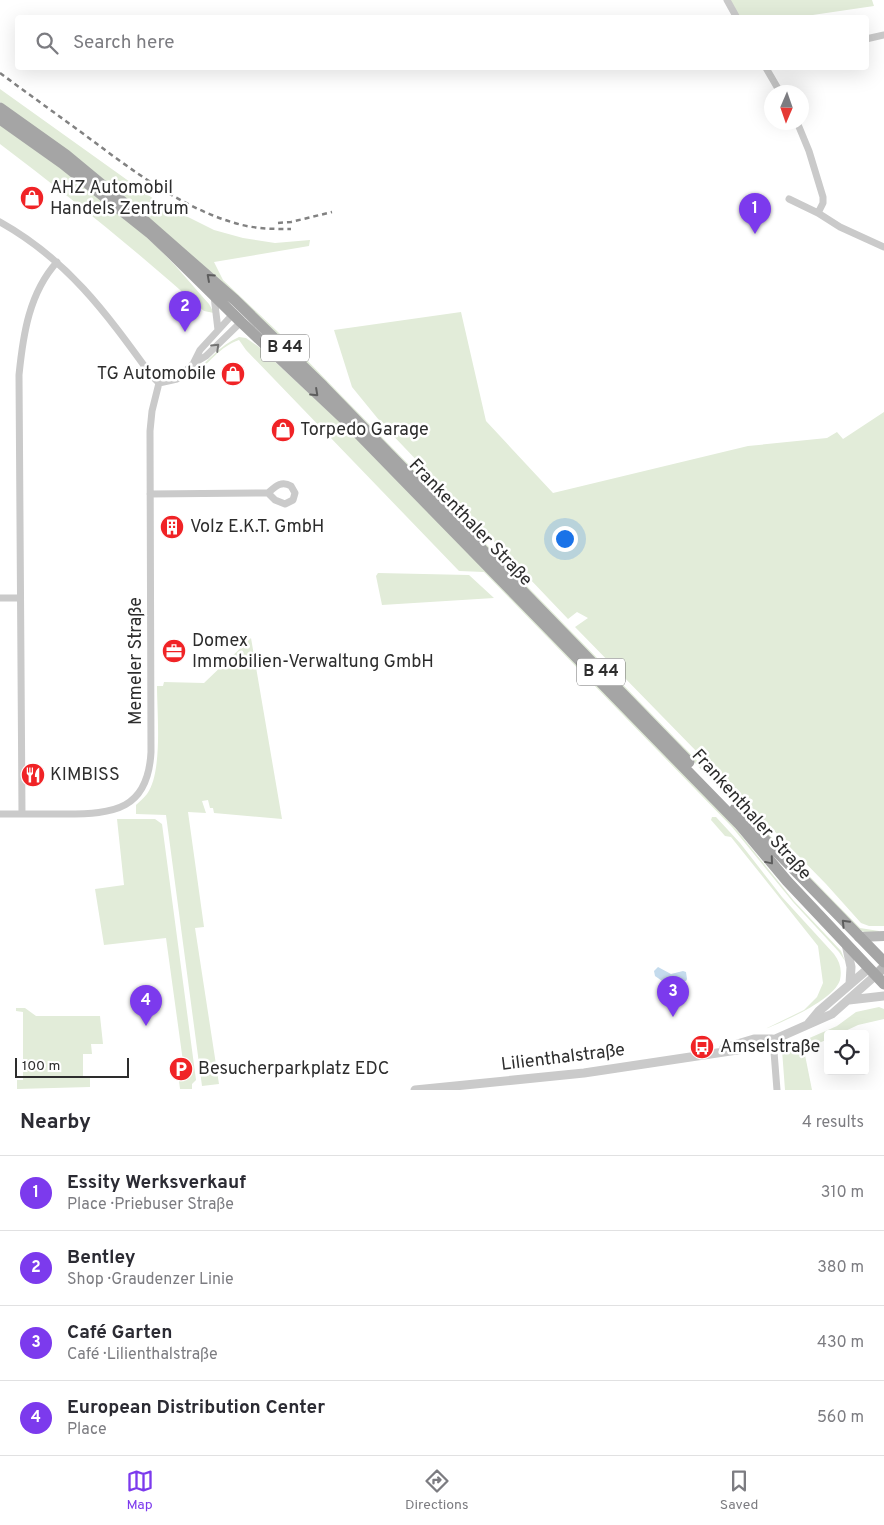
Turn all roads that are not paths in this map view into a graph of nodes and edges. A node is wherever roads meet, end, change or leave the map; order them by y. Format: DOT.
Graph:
graph roads {
  1 [pos="727,0"];
  2 [pos="735,15"];
  3 [pos="884,35"];
  4 [pos="869,38"];
  5 [pos="768,70"];
  6 [pos="776,85"];
  7 [pos="0,108"];
  8 [pos="0,118"];
  9 [pos="800,130"];
  10 [pos="789,199"];
  11 [pos="818,213"];
  12 [pos="0,222"];
  13 [pos="884,247"];
  14 [pos="57,262"];
  15 [pos="214,296"];
  16 [pos="246,310"];
  17 [pos="237,318"];
  18 [pos="218,330"];
  19 [pos="194,362"];
  20 [pos="159,383"];
  21 [pos="268,493"];
  22 [pos="150,494"];
  23 [pos="0,598"];
  24 [pos="20,598"];
  25 [pos="0,814"];
  26 [pos="22,814"];
  27 [pos="884,936"];
  28 [pos="859,937"];
  29 [pos="846,944"];
  30 [pos="879,964"];
  31 [pos="850,984"];
  32 [pos="884,984"];
  33 [pos="884,996"];
  34 [pos="848,1000"];
  35 [pos="810,1023"];
  36 [pos="772,1039"];
  37 [pos="415,1090"];
  38 [pos="778,1090"];
  1 -- 2 [label="street"];
  3 -- 4 [label="street"];
  5 -- 6 [label="street"];
  16 -- 7 [label="main road, Frankenthaler Straße / B 44, one-way"];
  8 -- 15 [label="main road, Frankenthaler Straße / B 44"];
  9 -- 11 [label="street"];
  10 -- 11 [label="street"];
  11 -- 13 [label="street"];
  12 -- 14 [label="street"];
  14 -- 20 [label="street"];
  14 -- 24 [label="street"];
  15 -- 17 [label="main road, Frankenthaler Straße / B 44"];
  15 -- 18 [label="street"];
  16 -- 17 [label="main road"];
  28 -- 16 [label="main road, Frankenthaler Straße / B 44, one-way"];
  17 -- 18 [label="street"];
  19 -- 17 [label="street, one-way"];
  17 -- 29 [label="main road, Frankenthaler Straße / B 44, one-way"];
  18 -- 19 [label="street"];
  19 -- 20 [label="street"];
  20 -- 22 [label="street, Memeler Straße"];
  21 -- 22 [label="street"];
  22 -- 26 [label="street, Memeler Straße"];
  23 -- 24 [label="street"];
  24 -- 26 [label="street"];
  25 -- 26 [label="street, Memeler Straße"];
  27 -- 28 [label="main road"];
  28 -- 30 [label="main road, Frankenthaler Straße / B 44"];
  29 -- 30 [label="main road, Frankenthaler Straße / B 44"];
  29 -- 31 [label="street"];
  30 -- 31 [label="street, Lilienthalstraße"];
  30 -- 32 [label="main road, Frankenthaler Straße / B 44"];
  30 -- 34 [label="street, Lilienthalstraße"];
  31 -- 35 [label="street, Lilienthalstraße"];
  33 -- 34 [label="street"];
  34 -- 35 [label="street, Lilienthalstraße"];
  35 -- 36 [label="street, Lilienthalstraße"];
  36 -- 37 [label="street, Lilienthalstraße"];
  36 -- 38 [label="street"];
}
